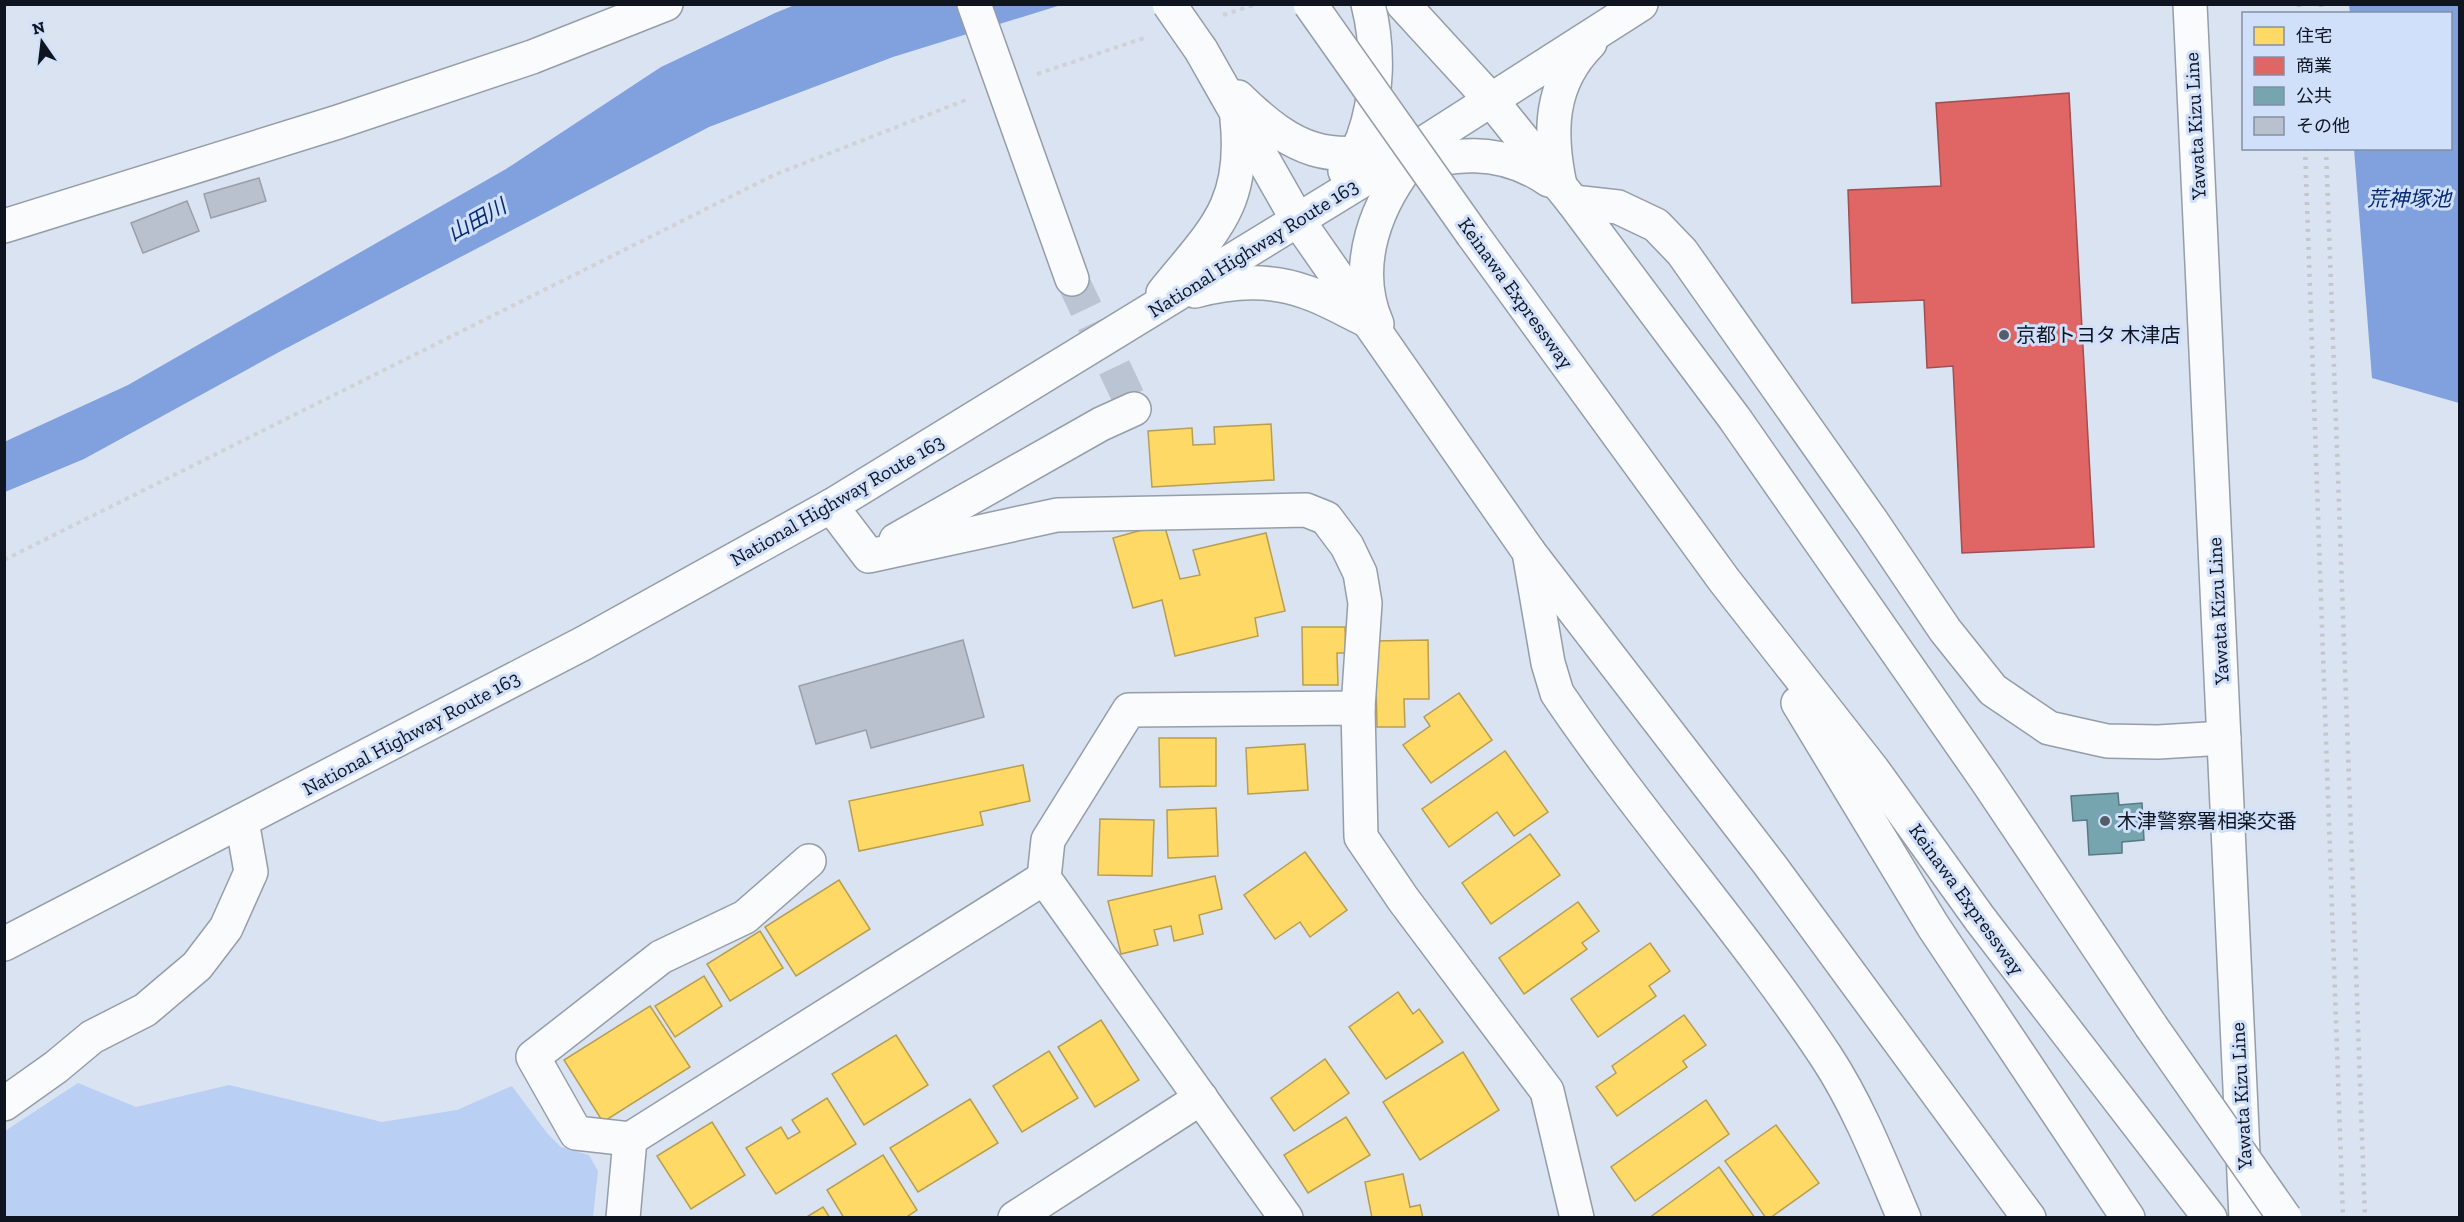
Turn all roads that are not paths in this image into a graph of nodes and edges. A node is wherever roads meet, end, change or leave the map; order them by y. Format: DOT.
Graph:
graph roads {
  1 [pos="666,4"];
  2 [pos="974,4"];
  3 [pos="1169,4"];
  4 [pos="1310,4"];
  5 [pos="1641,4"];
  6 [pos="2190,4"];
  7 [pos="1404,5"];
  8 [pos="1371,15"];
  9 [pos="1608,25"];
  10 [pos="1209,63"];
  11 [pos="1491,100"];
  12 [pos="1236,112"];
  13 [pos="1430,139"];
  14 [pos="1359,167"];
  15 [pos="1406,167"];
  16 [pos="1567,195"];
  17 [pos="1297,219"];
  18 [pos="4,226"];
  19 [pos="1072,279"];
  20 [pos="1159,305"];
  21 [pos="1368,321"];
  22 [pos="1390,353"];
  23 [pos="1134,409"];
  24 [pos="831,506"];
  25 [pos="1529,552"];
  26 [pos="868,556"];
  27 [pos="1724,580"];
  28 [pos="1358,708"];
  29 [pos="2224,738"];
  30 [pos="242,821"];
  31 [pos="808,861"];
  32 [pos="1044,878"];
  33 [pos="4,944"];
  34 [pos="1201,1098"];
  35 [pos="4,1104"];
  36 [pos="630,1139"];
  37 [pos="623,1218"];
  38 [pos="1015,1218"];
  39 [pos="1286,1218"];
  40 [pos="1577,1218"];
  41 [pos="1904,1218"];
  42 [pos="2029,1218"];
  43 [pos="2128,1218"];
  44 [pos="2210,1218"];
  45 [pos="2246,1218"];
  46 [pos="2285,1218"];
  1 -- 18 [label="main road"];
  2 -- 19 [label="main road"];
  3 -- 10 [label="main road, bridge"];
  4 -- 27 [label="main road, Keinawa Expressway, bridge"];
  5 -- 9 [label="main road"];
  6 -- 29 [label="main road, Yawata Kizu Line"];
  7 -- 11 [label="main road"];
  8 -- 14 [label="main road"];
  9 -- 11 [label="main road"];
  9 -- 16 [label="main road"];
  10 -- 12 [label="main road"];
  10 -- 14 [label="main road"];
  11 -- 13 [label="main road"];
  11 -- 16 [label="main road"];
  12 -- 17 [label="main road"];
  12 -- 20 [label="main road"];
  13 -- 14 [label="main road"];
  13 -- 15 [label="main road"];
  14 -- 15 [label="main road"];
  14 -- 17 [label="main road, National Highway Route 163"];
  15 -- 16 [label="main road"];
  15 -- 22 [label="main road"];
  16 -- 29 [label="main road"];
  16 -- 46 [label="main road, bridge"];
  17 -- 20 [label="main road, National Highway Route 163"];
  17 -- 21 [label="main road"];
  20 -- 21 [label="main road"];
  20 -- 24 [label="main road, National Highway Route 163"];
  21 -- 22 [label="main road"];
  22 -- 25 [label="main road"];
  23 -- 26 [label="main road"];
  24 -- 26 [label="main road"];
  24 -- 30 [label="main road, National Highway Route 163"];
  25 -- 41 [label="main road"];
  25 -- 42 [label="main road"];
  26 -- 28 [label="main road"];
  27 -- 43 [label="main road, Keinawa Expressway"];
  27 -- 44 [label="main road, Keinawa Expressway"];
  28 -- 32 [label="main road"];
  28 -- 40 [label="main road"];
  29 -- 45 [label="main road, Yawata Kizu Line"];
  30 -- 33 [label="main road, National Highway Route 163"];
  30 -- 35 [label="main road"];
  31 -- 36 [label="main road"];
  32 -- 34 [label="main road"];
  32 -- 36 [label="main road"];
  34 -- 38 [label="main road"];
  34 -- 39 [label="main road"];
  36 -- 37 [label="main road"];
}
